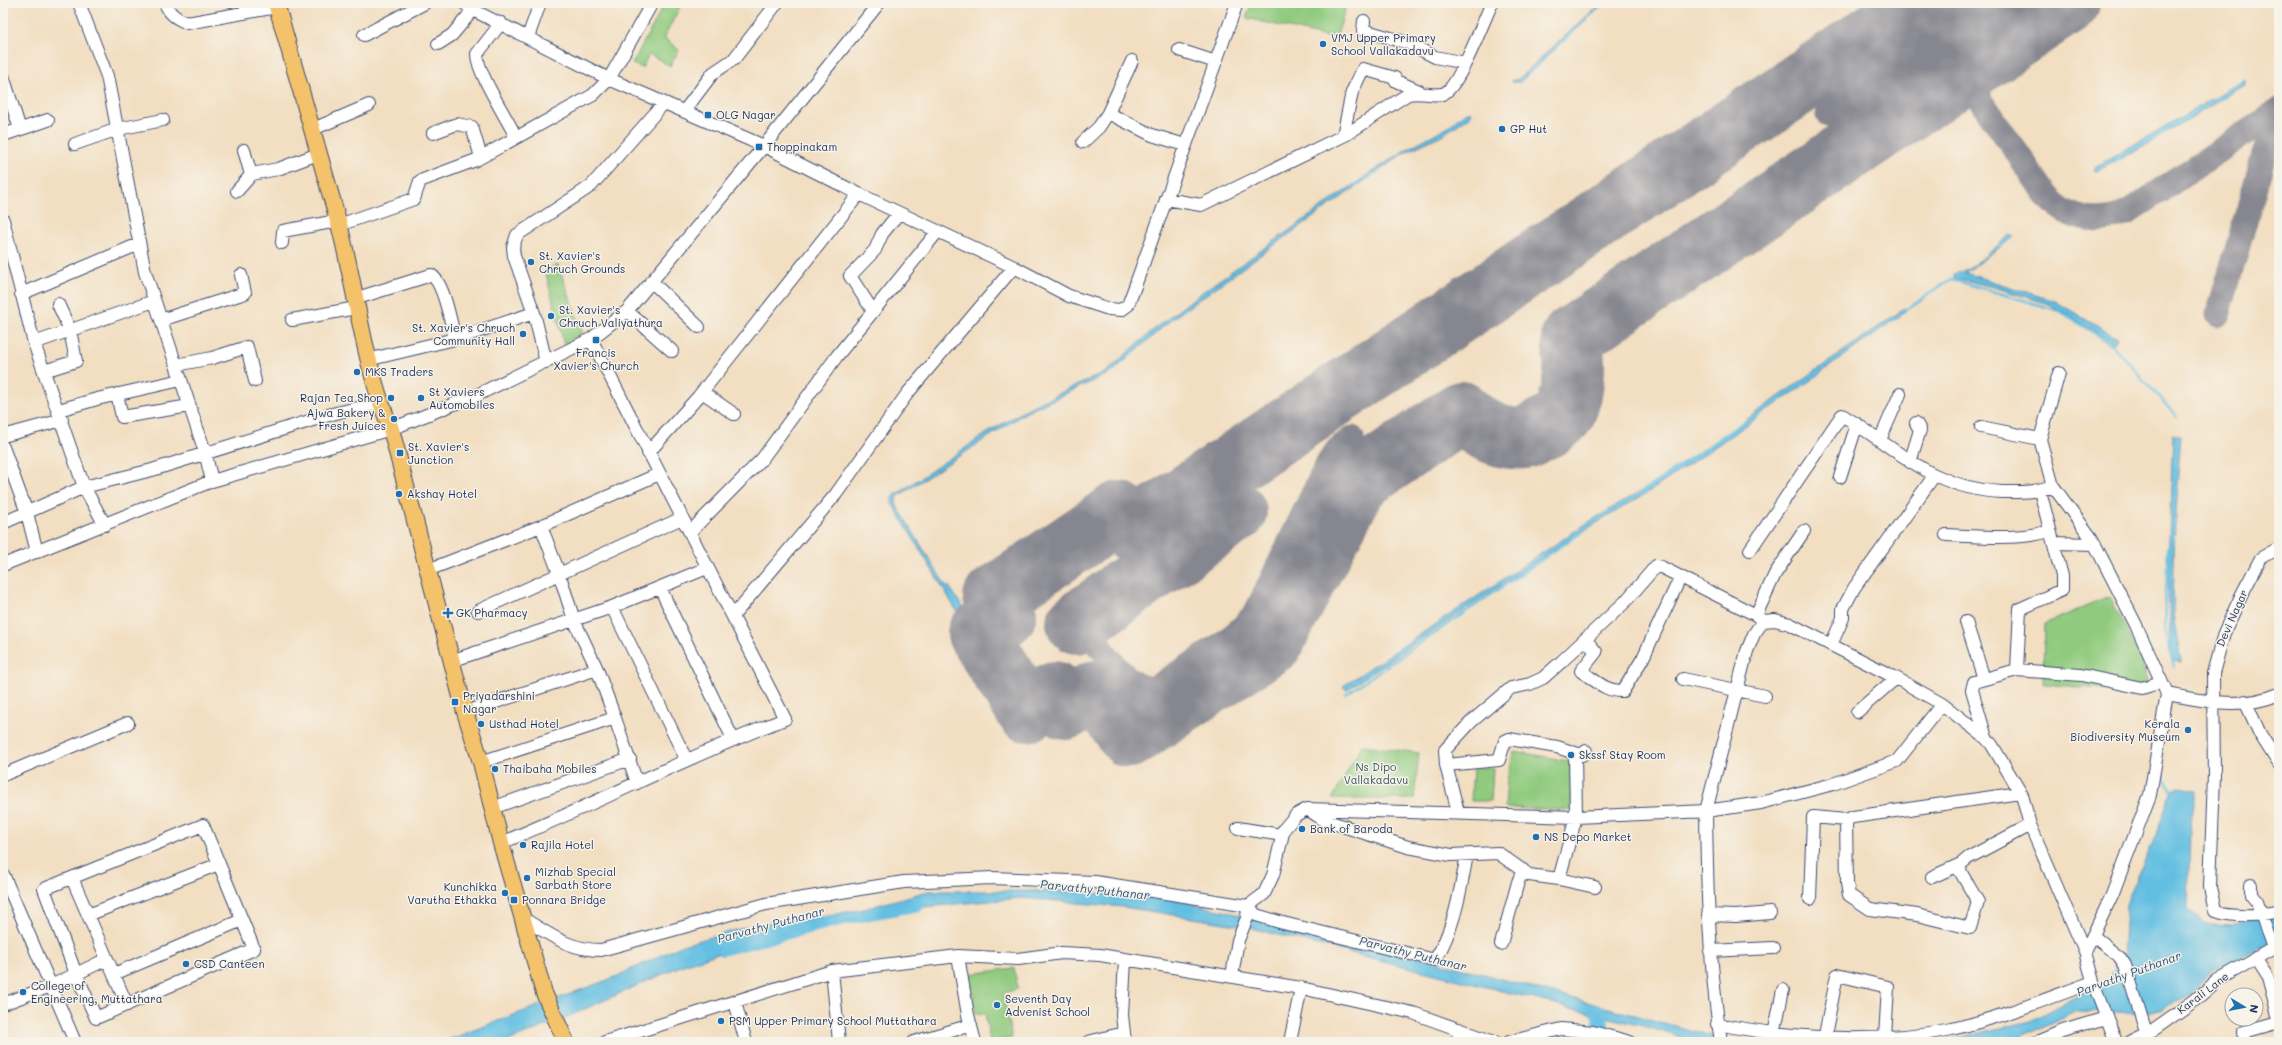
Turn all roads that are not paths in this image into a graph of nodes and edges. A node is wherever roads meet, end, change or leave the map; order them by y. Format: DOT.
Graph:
graph roads {
  1 [pos="79,3"];
  2 [pos="165,3"];
  3 [pos="425,3"];
  4 [pos="540,3"];
  5 [pos="652,3"];
  6 [pos="778,3"];
  7 [pos="879,3"];
  8 [pos="1237,3"];
  9 [pos="1492,3"];
  10 [pos="277,5"];
  11 [pos="469,6"];
  12 [pos="1364,22"];
  13 [pos="501,23"];
  14 [pos="364,36"];
  15 [pos="528,37"];
  16 [pos="438,44"];
  17 [pos="1178,50"];
  18 [pos="1132,61"];
  19 [pos="1216,62"];
  20 [pos="1465,63"];
  21 [pos="3,76"];
  22 [pos="609,78"];
  23 [pos="1419,91"];
  24 [pos="664,103"];
  25 [pos="369,105"];
  26 [pos="685,110"];
  27 [pos="1108,113"];
  28 [pos="48,120"];
  29 [pos="163,120"];
  30 [pos="20,129"];
  31 [pos="118,129"];
  32 [pos="311,130"];
  33 [pos="433,133"];
  34 [pos="3,135"];
  35 [pos="1343,136"];
  36 [pos="516,137"];
  37 [pos="1083,142"];
  38 [pos="75,144"];
  39 [pos="1185,145"];
  40 [pos="764,146"];
  41 [pos="244,150"];
  42 [pos="318,154"];
  43 [pos="481,157"];
  44 [pos="251,175"];
  45 [pos="237,190"];
  46 [pos="859,194"];
  47 [pos="1166,199"];
  48 [pos="899,213"];
  49 [pos="3,220"];
  50 [pos="338,223"];
  51 [pos="938,231"];
  52 [pos="282,243"];
  53 [pos="6,244"];
  54 [pos="139,244"];
  55 [pos="1014,267"];
  56 [pos="240,276"];
  57 [pos="652,281"];
  58 [pos="21,294"];
  59 [pos="154,301"];
  60 [pos="355,303"];
  61 [pos="58,304"];
  62 [pos="627,311"];
  63 [pos="873,311"];
  64 [pos="534,313"];
  65 [pos="161,320"];
  66 [pos="292,320"];
  67 [pos="699,326"];
  68 [pos="70,330"];
  69 [pos="455,338"];
  70 [pos="591,339"];
  71 [pos="34,343"];
  72 [pos="672,351"];
  73 [pos="368,360"];
  74 [pos="546,362"];
  75 [pos="176,365"];
  76 [pos="44,371"];
  77 [pos="2059,373"];
  78 [pos="181,380"];
  79 [pos="255,381"];
  80 [pos="702,392"];
  81 [pos="117,394"];
  82 [pos="1900,394"];
  83 [pos="379,402"];
  84 [pos="190,406"];
  85 [pos="734,414"];
  86 [pos="60,415"];
  87 [pos="1916,423"];
  88 [pos="1857,424"];
  89 [pos="1981,427"];
  90 [pos="390,429"];
  91 [pos="3,436"];
  92 [pos="2040,439"];
  93 [pos="1880,440"];
  94 [pos="3,447"];
  95 [pos="205,452"];
  96 [pos="648,453"];
  97 [pos="1910,462"];
  98 [pos="659,474"];
  99 [pos="1934,476"];
  100 [pos="1840,477"];
  101 [pos="212,481"];
  102 [pos="2053,486"];
  103 [pos="84,487"];
  104 [pos="2040,491"];
  105 [pos="27,513"];
  106 [pos="682,518"];
  107 [pos="3,523"];
  108 [pos="105,525"];
  109 [pos="541,526"];
  110 [pos="2050,530"];
  111 [pos="690,532"];
  112 [pos="1804,532"];
  113 [pos="1946,535"];
  114 [pos="2054,543"];
  115 [pos="2095,544"];
  116 [pos="2279,548"];
  117 [pos="1750,550"];
  118 [pos="37,552"];
  119 [pos="3,565"];
  120 [pos="707,568"];
  121 [pos="428,570"];
  122 [pos="559,573"];
  123 [pos="1680,578"];
  124 [pos="660,588"];
  125 [pos="612,607"];
  126 [pos="478,611"];
  127 [pos="733,616"];
  128 [pos="1759,618"];
  129 [pos="574,620"];
  130 [pos="1966,622"];
  131 [pos="1585,639"];
  132 [pos="1831,645"];
  133 [pos="452,661"];
  134 [pos="597,669"];
  135 [pos="2017,670"];
  136 [pos="1896,678"];
  137 [pos="1683,679"];
  138 [pos="1984,679"];
  139 [pos="2162,682"];
  140 [pos="1737,689"];
  141 [pos="2167,694"];
  142 [pos="2279,694"];
  143 [pos="1765,696"];
  144 [pos="2245,701"];
  145 [pos="2214,702"];
  146 [pos="1942,704"];
  147 [pos="465,712"];
  148 [pos="1857,712"];
  149 [pos="615,718"];
  150 [pos="128,724"];
  151 [pos="1986,738"];
  152 [pos="733,739"];
  153 [pos="630,759"];
  154 [pos="686,759"];
  155 [pos="481,762"];
  156 [pos="2278,762"];
  157 [pos="1446,765"];
  158 [pos="3,775"];
  159 [pos="636,783"];
  160 [pos="2020,793"];
  161 [pos="492,808"];
  162 [pos="1307,809"];
  163 [pos="1706,811"];
  164 [pos="1458,812"];
  165 [pos="1576,817"];
  166 [pos="1846,820"];
  167 [pos="2030,825"];
  168 [pos="1238,828"];
  169 [pos="1282,835"];
  170 [pos="501,843"];
  171 [pos="1467,855"];
  172 [pos="219,864"];
  173 [pos="1962,864"];
  174 [pos="1523,870"];
  175 [pos="3,874"];
  176 [pos="1932,877"];
  177 [pos="72,878"];
  178 [pos="1559,879"];
  179 [pos="2251,885"];
  180 [pos="1595,887"];
  181 [pos="1810,899"];
  182 [pos="1248,906"];
  183 [pos="2279,911"];
  184 [pos="1770,913"];
  185 [pos="88,915"];
  186 [pos="1708,915"];
  187 [pos="2261,915"];
  188 [pos="524,919"];
  189 [pos="242,920"];
  190 [pos="2093,936"];
  191 [pos="1501,944"];
  192 [pos="2276,947"];
  193 [pos="1773,948"];
  194 [pos="1710,951"];
  195 [pos="2085,952"];
  196 [pos="958,956"];
  197 [pos="2255,958"];
  198 [pos="108,959"];
  199 [pos="1126,960"];
  200 [pos="832,971"];
  201 [pos="76,974"];
  202 [pos="114,974"];
  203 [pos="1232,976"];
  204 [pos="2093,984"];
  205 [pos="51,986"];
  206 [pos="1302,988"];
  207 [pos="1783,990"];
  208 [pos="735,1002"];
  209 [pos="3,1004"];
  210 [pos="127,1005"];
  211 [pos="2105,1016"];
  212 [pos="2279,1020"];
  213 [pos="971,1025"];
  214 [pos="1459,1029"];
  215 [pos="2146,1032"];
  216 [pos="1719,1034"];
  217 [pos="1774,1034"];
  218 [pos="563,1037"];
  219 [pos="1124,1037"];
  220 [pos="1594,1037"];
  221 [pos="1885,1038"];
  222 [pos="1824,1040"];
  223 [pos="75,1042"];
  224 [pos="605,1042"];
  225 [pos="746,1042"];
  226 [pos="839,1042"];
  227 [pos="914,1042"];
  228 [pos="975,1042"];
  229 [pos="1088,1042"];
  230 [pos="1290,1042"];
  231 [pos="1458,1042"];
  232 [pos="1494,1042"];
  233 [pos="1509,1042"];
  234 [pos="1630,1042"];
  235 [pos="2037,1042"];
  236 [pos="2116,1042"];
  237 [pos="2128,1042"];
  238 [pos="2245,1042"];
  1 -- 31 [label="street"];
  2 -- 10 [label="street"];
  3 -- 14 [label="street"];
  4 -- 15 [label="street"];
  5 -- 22 [label="street"];
  6 -- 26 [label="street"];
  7 -- 40 [label="street"];
  8 -- 19 [label="street"];
  9 -- 20 [label="street"];
  10 -- 32 [label="main road"];
  11 -- 13 [label="street"];
  11 -- 16 [label="street"];
  12 -- 20 [label="street"];
  13 -- 15 [label="street"];
  13 -- 36 [label="street"];
  15 -- 22 [label="street"];
  17 -- 19 [label="street"];
  18 -- 27 [label="street"];
  19 -- 39 [label="street"];
  20 -- 23 [label="street"];
  21 -- 30 [label="street"];
  22 -- 24 [label="street"];
  22 -- 36 [label="street"];
  23 -- 35 [label="street"];
  23 -- 35 [label="street"];
  24 -- 26 [label="street"];
  24 -- 64 [label="street"];
  25 -- 32 [label="street"];
  26 -- 40 [label="street"];
  27 -- 37 [label="street"];
  27 -- 39 [label="street"];
  28 -- 30 [label="street"];
  29 -- 31 [label="street"];
  30 -- 34 [label="street"];
  31 -- 38 [label="street"];
  31 -- 54 [label="street"];
  32 -- 42 [label="main road"];
  33 -- 43 [label="street"];
  35 -- 47 [label="street"];
  36 -- 43 [label="street"];
  39 -- 47 [label="street"];
  40 -- 46 [label="street"];
  40 -- 57 [label="street"];
  41 -- 44 [label="street"];
  42 -- 44 [label="street"];
  42 -- 50 [label="main road"];
  43 -- 50 [label="street"];
  44 -- 45 [label="street"];
  46 -- 48 [label="street"];
  46 -- 80 [label="street"];
  47 -- 55 [label="street"];
  48 -- 51 [label="street"];
  48 -- 63 [label="street"];
  49 -- 53 [label="street"];
  50 -- 52 [label="street"];
  50 -- 60 [label="main road"];
  51 -- 55 [label="street"];
  51 -- 63 [label="street"];
  53 -- 58 [label="street"];
  54 -- 58 [label="street"];
  54 -- 59 [label="street"];
  55 -- 127 [label="street"];
  56 -- 65 [label="street"];
  57 -- 62 [label="street"];
  57 -- 67 [label="street"];
  58 -- 71 [label="street"];
  59 -- 65 [label="street"];
  59 -- 68 [label="street"];
  60 -- 66 [label="street"];
  60 -- 69 [label="street"];
  60 -- 73 [label="main road"];
  61 -- 68 [label="street"];
  62 -- 70 [label="street"];
  62 -- 72 [label="street"];
  63 -- 111 [label="street"];
  64 -- 69 [label="street"];
  64 -- 74 [label="street"];
  65 -- 75 [label="street"];
  68 -- 71 [label="street"];
  68 -- 76 [label="street"];
  69 -- 73 [label="street"];
  70 -- 74 [label="street"];
  70 -- 96 [label="street"];
  71 -- 76 [label="street"];
  73 -- 83 [label="main road"];
  74 -- 90 [label="street"];
  75 -- 78 [label="street"];
  75 -- 79 [label="street"];
  76 -- 86 [label="street"];
  77 -- 92 [label="street"];
  78 -- 81 [label="street"];
  78 -- 84 [label="street"];
  80 -- 85 [label="street"];
  80 -- 96 [label="street"];
  81 -- 84 [label="street"];
  81 -- 86 [label="street"];
  82 -- 93 [label="street"];
  83 -- 90 [label="main road"];
  83 -- 95 [label="street"];
  84 -- 95 [label="street"];
  86 -- 91 [label="street"];
  86 -- 103 [label="street"];
  87 -- 97 [label="street"];
  88 -- 93 [label="street"];
  88 -- 100 [label="street"];
  88 -- 117 [label="street"];
  89 -- 92 [label="street"];
  90 -- 101 [label="street"];
  90 -- 121 [label="main road"];
  92 -- 102 [label="street"];
  93 -- 97 [label="street"];
  94 -- 105 [label="street"];
  95 -- 101 [label="street"];
  95 -- 103 [label="street"];
  96 -- 98 [label="street"];
  97 -- 99 [label="street"];
  98 -- 106 [label="street"];
  98 -- 109 [label="street"];
  99 -- 104 [label="street"];
  99 -- 132 [label="street"];
  101 -- 108 [label="street"];
  102 -- 104 [label="street"];
  102 -- 115 [label="street"];
  103 -- 105 [label="street"];
  103 -- 108 [label="street"];
  104 -- 110 [label="street"];
  105 -- 107 [label="street"];
  105 -- 118 [label="street"];
  106 -- 111 [label="street"];
  106 -- 122 [label="street"];
  108 -- 118 [label="street"];
  109 -- 121 [label="street"];
  109 -- 122 [label="street"];
  110 -- 113 [label="street"];
  110 -- 114 [label="street"];
  111 -- 120 [label="street"];
  112 -- 128 [label="street"];
  114 -- 115 [label="street"];
  114 -- 135 [label="street"];
  115 -- 139 [label="street"];
  116 -- 145 [label="street, Devi Nagar"];
  118 -- 119 [label="street"];
  120 -- 124 [label="street"];
  120 -- 127 [label="street"];
  121 -- 133 [label="main road"];
  122 -- 126 [label="street"];
  122 -- 129 [label="street"];
  123 -- 128 [label="street"];
  123 -- 131 [label="street"];
  123 -- 131 [label="street"];
  124 -- 125 [label="street"];
  124 -- 152 [label="street"];
  125 -- 129 [label="street"];
  125 -- 154 [label="street"];
  127 -- 152 [label="street"];
  128 -- 132 [label="street"];
  128 -- 140 [label="street"];
  129 -- 133 [label="street"];
  129 -- 134 [label="street"];
  130 -- 138 [label="street"];
  131 -- 157 [label="street"];
  132 -- 136 [label="street"];
  133 -- 147 [label="main road"];
  134 -- 147 [label="street"];
  134 -- 149 [label="street"];
  135 -- 138 [label="street"];
  135 -- 139 [label="street"];
  136 -- 146 [label="street"];
  136 -- 148 [label="street"];
  137 -- 140 [label="street"];
  138 -- 151 [label="street"];
  139 -- 141 [label="street"];
  140 -- 143 [label="street"];
  140 -- 163 [label="street"];
  141 -- 145 [label="street"];
  141 -- 190 [label="street"];
  142 -- 144 [label="street"];
  144 -- 145 [label="street"];
  144 -- 156 [label="street"];
  145 -- 187 [label="street, Devi Nagar"];
  146 -- 151 [label="street"];
  146 -- 163 [label="street"];
  147 -- 155 [label="main road"];
  149 -- 153 [label="street"];
  149 -- 155 [label="street"];
  150 -- 158 [label="street"];
  151 -- 160 [label="street"];
  152 -- 154 [label="street"];
  153 -- 159 [label="street"];
  153 -- 161 [label="street"];
  154 -- 159 [label="street"];
  155 -- 161 [label="main road"];
  157 -- 164 [label="street"];
  157 -- 165 [label="street"];
  159 -- 170 [label="street"];
  160 -- 166 [label="street"];
  160 -- 167 [label="street"];
  161 -- 170 [label="main road"];
  162 -- 164 [label="street"];
  162 -- 169 [label="street"];
  162 -- 171 [label="street"];
  163 -- 165 [label="street"];
  163 -- 186 [label="street"];
  164 -- 165 [label="street"];
  165 -- 178 [label="street"];
  166 -- 173 [label="street"];
  166 -- 181 [label="street"];
  167 -- 173 [label="street"];
  167 -- 195 [label="street"];
  168 -- 169 [label="street"];
  169 -- 182 [label="street"];
  170 -- 188 [label="main road"];
  171 -- 174 [label="street"];
  171 -- 182 [label="street"];
  172 -- 177 [label="street"];
  172 -- 185 [label="street"];
  172 -- 189 [label="street"];
  173 -- 176 [label="street"];
  174 -- 178 [label="street"];
  174 -- 191 [label="street"];
  175 -- 205 [label="street"];
  177 -- 185 [label="street"];
  177 -- 201 [label="street"];
  178 -- 180 [label="street"];
  179 -- 187 [label="street"];
  182 -- 188 [label="street"];
  182 -- 203 [label="street"];
  183 -- 187 [label="street"];
  184 -- 186 [label="street"];
  185 -- 198 [label="street"];
  186 -- 194 [label="street"];
  187 -- 192 [label="street"];
  188 -- 218 [label="main road"];
  189 -- 202 [label="street"];
  189 -- 210 [label="street"];
  190 -- 195 [label="street"];
  190 -- 215 [label="street"];
  192 -- 197 [label="street, Karali Lane"];
  193 -- 194 [label="street"];
  194 -- 216 [label="street"];
  195 -- 204 [label="street"];
  196 -- 199 [label="street"];
  196 -- 200 [label="street"];
  196 -- 213 [label="street"];
  197 -- 212 [label="street"];
  197 -- 215 [label="street, Karali Lane"];
  198 -- 201 [label="street"];
  198 -- 202 [label="street"];
  199 -- 203 [label="street"];
  199 -- 219 [label="street"];
  200 -- 208 [label="street"];
  200 -- 226 [label="street"];
  201 -- 205 [label="street"];
  201 -- 210 [label="street"];
  202 -- 210 [label="street"];
  203 -- 206 [label="street"];
  204 -- 211 [label="street"];
  204 -- 221 [label="street"];
  205 -- 209 [label="street"];
  205 -- 223 [label="street"];
  206 -- 214 [label="street"];
  206 -- 230 [label="street"];
  207 -- 217 [label="street"];
  208 -- 224 [label="street"];
  208 -- 225 [label="street"];
  211 -- 235 [label="street"];
  211 -- 236 [label="street"];
  212 -- 238 [label="street"];
  213 -- 227 [label="street"];
  213 -- 228 [label="street"];
  214 -- 231 [label="street"];
  214 -- 232 [label="street"];
  215 -- 237 [label="street, Karali Lane"];
  216 -- 217 [label="street"];
  217 -- 222 [label="street"];
  219 -- 229 [label="street"];
  220 -- 233 [label="street"];
  220 -- 234 [label="street"];
  221 -- 222 [label="street"];
  221 -- 222 [label="street"];
}
